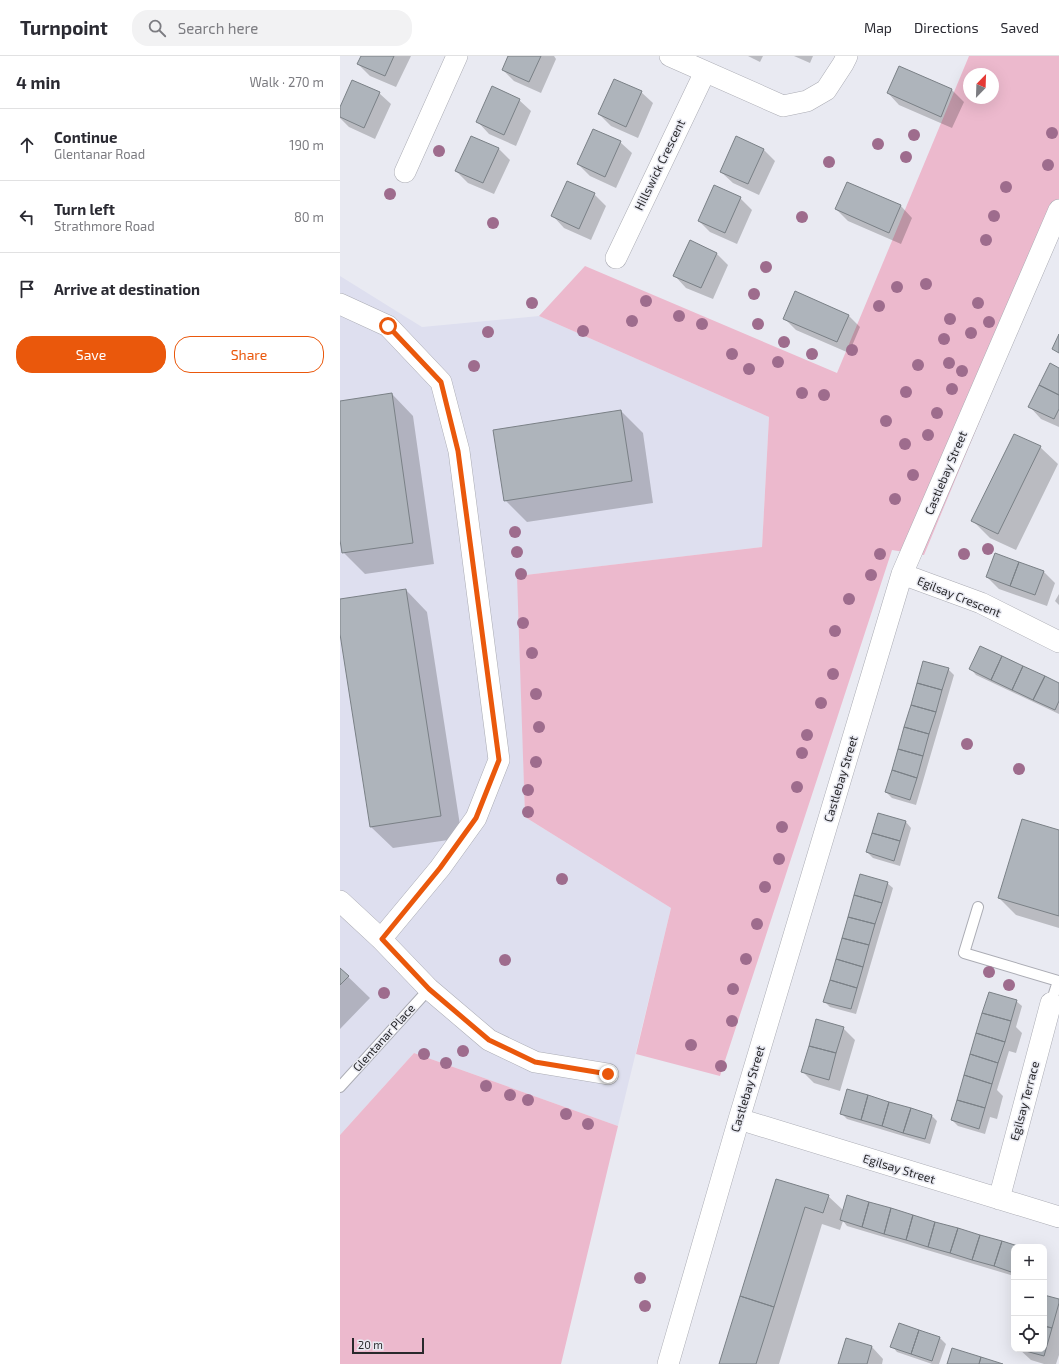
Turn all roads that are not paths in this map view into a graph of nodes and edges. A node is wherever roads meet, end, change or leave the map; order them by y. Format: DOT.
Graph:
graph roads {
  1 [pos="458,56"];
  2 [pos="670,56"];
  3 [pos="847,56"];
  4 [pos="705,72"];
  5 [pos="405,172"];
  6 [pos="1059,210"];
  7 [pos="616,258"];
  8 [pos="340,304"];
  9 [pos="902,574"];
  10 [pos="1059,642"];
  11 [pos="340,901"];
  12 [pos="978,907"];
  13 [pos="382,939"];
  14 [pos="1058,981"];
  15 [pos="429,989"];
  16 [pos="1051,1003"];
  17 [pos="608,1074"];
  18 [pos="340,1087"];
  19 [pos="739,1119"];
  20 [pos="999,1200"];
  21 [pos="1059,1217"];
  22 [pos="668,1364"];
  1 -- 5 [label="street"];
  2 -- 4 [label="street"];
  3 -- 4 [label="street"];
  4 -- 7 [label="street, Hillswick Crescent"];
  6 -- 9 [label="street, Castlebay Street"];
  8 -- 13 [label="street"];
  9 -- 10 [label="street, Egilsay Crescent"];
  9 -- 19 [label="street, Castlebay Street"];
  11 -- 13 [label="street"];
  12 -- 14 [label="lane"];
  13 -- 15 [label="street"];
  14 -- 16 [label="lane"];
  15 -- 17 [label="street"];
  15 -- 18 [label="lane, Glentanar Place"];
  16 -- 20 [label="street, Egilsay Terrace"];
  19 -- 20 [label="street, Egilsay Street"];
  19 -- 22 [label="street, Castlebay Street"];
  20 -- 21 [label="street, Egilsay Street"];
}
